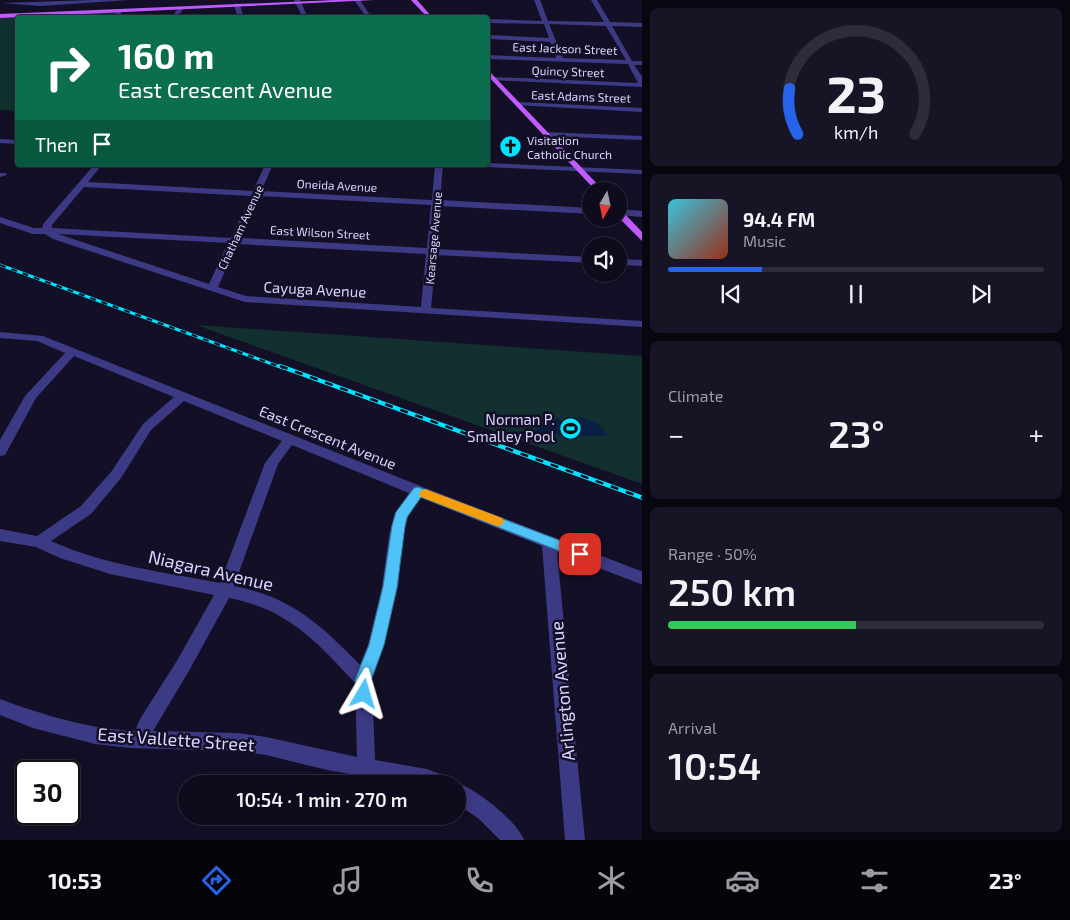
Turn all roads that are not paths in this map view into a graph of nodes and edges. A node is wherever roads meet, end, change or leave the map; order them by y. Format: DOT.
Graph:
graph roads {
  1 [pos="126,0"];
  2 [pos="334,0"];
  3 [pos="357,0"];
  4 [pos="372,0"];
  5 [pos="415,0"];
  6 [pos="538,0"];
  7 [pos="594,0"];
  8 [pos="70,1"];
  9 [pos="300,2"];
  10 [pos="5,3"];
  11 [pos="237,5"];
  12 [pos="181,8"];
  13 [pos="120,11"];
  14 [pos="15,15"];
  15 [pos="24,15"];
  16 [pos="116,15"];
  17 [pos="175,15"];
  18 [pos="240,15"];
  19 [pos="305,15"];
  20 [pos="368,15"];
  21 [pos="428,15"];
  22 [pos="433,15"];
  23 [pos="0,16"];
  24 [pos="490,21"];
  25 [pos="546,22"];
  26 [pos="608,24"];
  27 [pos="642,25"];
  28 [pos="490,38"];
  29 [pos="553,40"];
  30 [pos="490,57"];
  31 [pos="560,59"];
  32 [pos="630,62"];
  33 [pos="642,62"];
  34 [pos="490,76"];
  35 [pos="642,85"];
  36 [pos="518,104"];
  37 [pos="642,110"];
  38 [pos="547,134"];
  39 [pos="642,138"];
  40 [pos="0,141"];
  41 [pos="15,142"];
  42 [pos="490,164"];
  43 [pos="96,167"];
  44 [pos="268,167"];
  45 [pos="439,167"];
  46 [pos="580,169"];
  47 [pos="642,172"];
  48 [pos="592,182"];
  49 [pos="82,184"];
  50 [pos="256,194"];
  51 [pos="436,203"];
  52 [pos="582,211"];
  53 [pos="628,213"];
  54 [pos="642,214"];
  55 [pos="0,220"];
  56 [pos="628,223"];
  57 [pos="47,231"];
  58 [pos="642,239"];
  59 [pos="235,240"];
  60 [pos="431,251"];
  61 [pos="582,259"];
  62 [pos="627,262"];
  63 [pos="642,263"];
  64 [pos="212,289"];
  65 [pos="426,310"];
  66 [pos="642,324"];
  67 [pos="0,335"];
  68 [pos="73,351"];
  69 [pos="182,396"];
  70 [pos="290,439"];
  71 [pos="0,452"];
  72 [pos="418,491"];
  73 [pos="0,535"];
  74 [pos="548,541"];
  75 [pos="39,542"];
  76 [pos="642,578"];
  77 [pos="225,590"];
  78 [pos="363,680"];
  79 [pos="0,707"];
  80 [pos="141,739"];
  81 [pos="366,766"];
  82 [pos="412,775"];
  83 [pos="466,798"];
  84 [pos="514,840"];
  85 [pos="575,840"];
  1 -- 8 [label="street"];
  2 -- 9 [label="main road"];
  3 -- 4 [label="main road"];
  3 -- 9 [label="main road"];
  3 -- 20 [label="street"];
  5 -- 21 [label="main road"];
  5 -- 22 [label="main road"];
  6 -- 25 [label="street"];
  7 -- 26 [label="street"];
  8 -- 10 [label="street"];
  9 -- 11 [label="main road"];
  9 -- 19 [label="street"];
  11 -- 12 [label="main road"];
  11 -- 18 [label="street"];
  12 -- 13 [label="main road"];
  12 -- 17 [label="street"];
  13 -- 15 [label="main road"];
  13 -- 16 [label="street"];
  14 -- 23 [label="main road"];
  24 -- 25 [label="street"];
  25 -- 26 [label="street"];
  25 -- 29 [label="street"];
  26 -- 27 [label="street"];
  26 -- 32 [label="street"];
  28 -- 29 [label="street"];
  29 -- 31 [label="street"];
  30 -- 31 [label="street, East Jackson Street"];
  31 -- 32 [label="street, East Jackson Street"];
  32 -- 33 [label="street, East Jackson Street"];
  32 -- 35 [label="street"];
  34 -- 35 [label="street, Quincy Street"];
  34 -- 36 [label="main road"];
  36 -- 37 [label="street, East Adams Street"];
  36 -- 38 [label="main road"];
  38 -- 39 [label="street"];
  38 -- 46 [label="main road"];
  40 -- 41 [label="street"];
  42 -- 46 [label="street"];
  43 -- 49 [label="street"];
  44 -- 50 [label="street, Chatham Avenue"];
  45 -- 51 [label="street, Kearsage Avenue"];
  46 -- 47 [label="street"];
  46 -- 48 [label="main road"];
  49 -- 50 [label="street, Oneida Avenue"];
  49 -- 57 [label="street"];
  50 -- 51 [label="street, Oneida Avenue"];
  50 -- 59 [label="street, Chatham Avenue"];
  51 -- 52 [label="street, Oneida Avenue"];
  51 -- 60 [label="street, Kearsage Avenue"];
  53 -- 54 [label="street"];
  55 -- 57 [label="street, Cayuga Avenue"];
  56 -- 58 [label="main road"];
  57 -- 59 [label="street, East Wilson Street"];
  57 -- 64 [label="street, Cayuga Avenue"];
  59 -- 60 [label="street, East Wilson Street"];
  59 -- 64 [label="street, Chatham Avenue"];
  60 -- 61 [label="street, East Wilson Street"];
  60 -- 65 [label="street, Kearsage Avenue"];
  62 -- 63 [label="street"];
  64 -- 65 [label="street, Cayuga Avenue"];
  65 -- 66 [label="street, Cayuga Avenue"];
  67 -- 68 [label="street, East Crescent Avenue"];
  68 -- 69 [label="street, East Crescent Avenue"];
  68 -- 71 [label="street"];
  69 -- 70 [label="street, East Crescent Avenue"];
  69 -- 75 [label="street"];
  70 -- 72 [label="street, East Crescent Avenue"];
  70 -- 77 [label="street"];
  72 -- 74 [label="street, East Crescent Avenue"];
  72 -- 78 [label="street"];
  73 -- 75 [label="street, Niagara Avenue"];
  74 -- 76 [label="street, East Crescent Avenue"];
  74 -- 85 [label="street, Arlington Avenue"];
  75 -- 77 [label="street, Niagara Avenue"];
  77 -- 78 [label="street, Niagara Avenue"];
  77 -- 80 [label="street"];
  78 -- 81 [label="street"];
  79 -- 80 [label="street, East Vallette Street"];
  80 -- 81 [label="street, East Vallette Street"];
  81 -- 82 [label="street, East Vallette Street"];
  83 -- 84 [label="street"];
}
